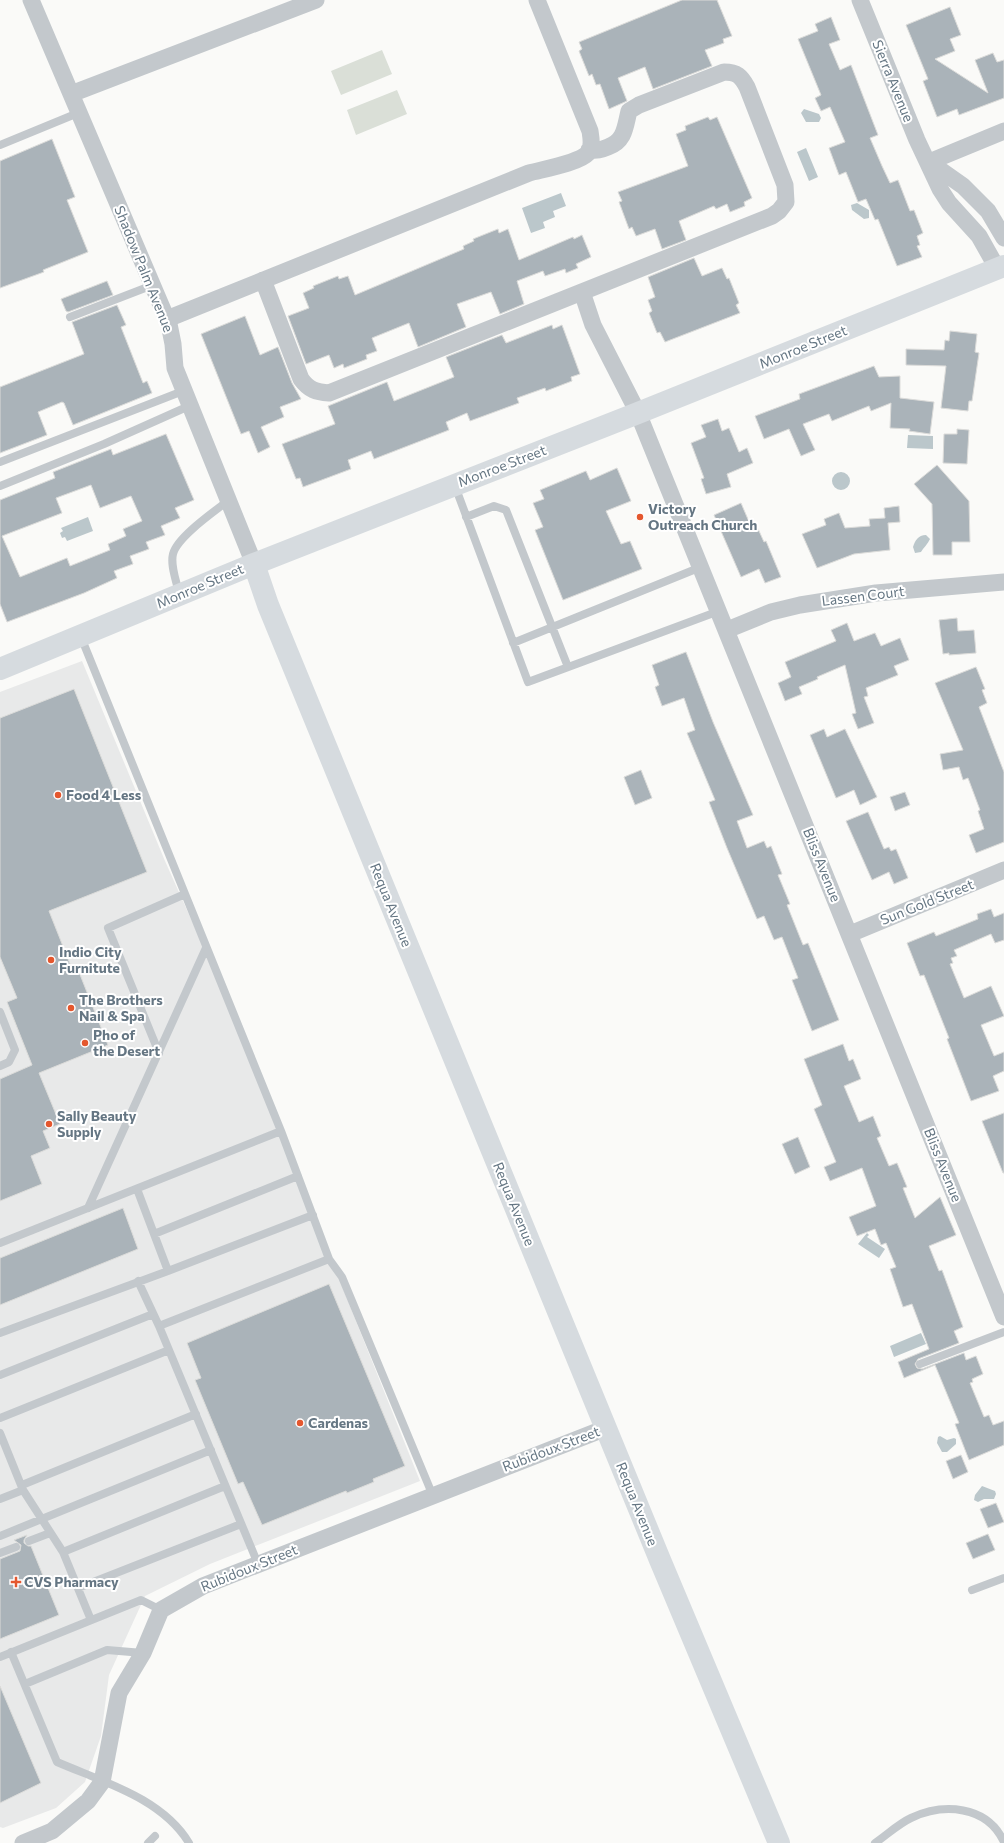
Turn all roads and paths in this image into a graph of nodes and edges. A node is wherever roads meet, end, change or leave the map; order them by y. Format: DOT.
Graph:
graph roads {
  1 [pos="31,0"];
  2 [pos="316,0"];
  3 [pos="537,0"];
  4 [pos="860,0"];
  5 [pos="71,94"];
  6 [pos="78,113"];
  7 [pos="1004,131"];
  8 [pos="0,145"];
  9 [pos="589,150"];
  10 [pos="929,162"];
  11 [pos="1004,238"];
  12 [pos="1000,267"];
  13 [pos="263,280"];
  14 [pos="153,285"];
  15 [pos="582,292"];
  16 [pos="70,317"];
  17 [pos="167,319"];
  18 [pos="186,398"];
  19 [pos="638,413"];
  20 [pos="0,462"];
  21 [pos="455,485"];
  22 [pos="0,486"];
  23 [pos="229,500"];
  24 [pos="466,517"];
  25 [pos="254,564"];
  26 [pos="701,567"];
  27 [pos="1004,582"];
  28 [pos="179,595"];
  29 [pos="719,611"];
  30 [pos="552,627"];
  31 [pos="726,630"];
  32 [pos="80,636"];
  33 [pos="513,643"];
  34 [pos="568,667"];
  35 [pos="0,669"];
  36 [pos="1004,870"];
  37 [pos="184,894"];
  38 [pos="850,934"];
  39 [pos="206,948"];
  40 [pos="0,1012"];
  41 [pos="158,1053"];
  42 [pos="0,1066"];
  43 [pos="280,1131"];
  44 [pos="298,1176"];
  45 [pos="136,1189"];
  46 [pos="88,1208"];
  47 [pos="313,1215"];
  48 [pos="154,1234"];
  49 [pos="0,1243"];
  50 [pos="329,1259"];
  51 [pos="168,1271"];
  52 [pos="138,1281"];
  53 [pos="153,1314"];
  54 [pos="1004,1317"];
  55 [pos="159,1326"];
  56 [pos="1004,1332"];
  57 [pos="0,1333"];
  58 [pos="169,1350"];
  59 [pos="920,1364"];
  60 [pos="0,1376"];
  61 [pos="196,1414"];
  62 [pos="0,1418"];
  63 [pos="606,1428"];
  64 [pos="0,1433"];
  65 [pos="211,1450"];
  66 [pos="225,1486"];
  67 [pos="22,1488"];
  68 [pos="433,1496"];
  69 [pos="0,1500"];
  70 [pos="41,1520"];
  71 [pos="241,1524"];
  72 [pos="50,1533"];
  73 [pos="0,1536"];
  74 [pos="30,1541"];
  75 [pos="16,1547"];
  76 [pos="63,1552"];
  77 [pos="0,1553"];
  78 [pos="258,1564"];
  79 [pos="1004,1578"];
  80 [pos="78,1588"];
  81 [pos="972,1590"];
  82 [pos="161,1610"];
  83 [pos="91,1620"];
  84 [pos="11,1652"];
  85 [pos="143,1653"];
  86 [pos="0,1657"];
  87 [pos="24,1684"];
  88 [pos="102,1782"];
  89 [pos="155,1836"];
  90 [pos="1004,1842"];
  91 [pos="23,1843"];
  92 [pos="148,1843"];
  93 [pos="189,1843"];
  94 [pos="779,1843"];
  95 [pos="875,1843"];
  1 -- 5 [label="street, Shadow Palm Avenue"];
  2 -- 5 [label="street"];
  3 -- 9 [label="street"];
  4 -- 10 [label="street, Sierra Avenue"];
  5 -- 6 [label="street, Shadow Palm Avenue"];
  6 -- 8 [label="lane"];
  6 -- 14 [label="street, Shadow Palm Avenue"];
  7 -- 10 [label="street"];
  9 -- 13 [label="street"];
  9 -- 15 [label="street"];
  10 -- 11 [label="street, Sierra Avenue"];
  10 -- 12 [label="street, Sierra Avenue"];
  12 -- 19 [label="street, Monroe Street"];
  13 -- 15 [label="street"];
  13 -- 17 [label="street"];
  14 -- 16 [label="lane"];
  14 -- 17 [label="street, Shadow Palm Avenue"];
  15 -- 19 [label="street, Bliss Avenue"];
  17 -- 18 [label="street, Shadow Palm Avenue"];
  18 -- 20 [label="lane"];
  18 -- 22 [label="lane"];
  18 -- 23 [label="street, Shadow Palm Avenue"];
  19 -- 21 [label="street, Monroe Street"];
  19 -- 26 [label="street, Bliss Avenue"];
  21 -- 24 [label="lane"];
  21 -- 25 [label="street, Monroe Street"];
  23 -- 25 [label="street, Shadow Palm Avenue"];
  23 -- 28 [label="lane"];
  24 -- 30 [label="lane"];
  24 -- 33 [label="lane"];
  25 -- 28 [label="street, Monroe Street"];
  25 -- 63 [label="street, Requa Avenue"];
  26 -- 29 [label="street, Bliss Avenue"];
  26 -- 30 [label="lane"];
  27 -- 31 [label="street, Lassen Court"];
  28 -- 32 [label="street, Monroe Street"];
  29 -- 31 [label="street, Bliss Avenue"];
  29 -- 34 [label="lane"];
  30 -- 33 [label="lane"];
  30 -- 34 [label="lane"];
  31 -- 38 [label="street, Bliss Avenue"];
  32 -- 35 [label="street, Monroe Street"];
  32 -- 37 [label="lane"];
  33 -- 34 [label="lane"];
  36 -- 38 [label="street, Sun Gold Street"];
  37 -- 39 [label="lane"];
  37 -- 41 [label="lane"];
  38 -- 54 [label="street, Bliss Avenue"];
  39 -- 41 [label="lane"];
  39 -- 43 [label="lane"];
  40 -- 42 [label="lane"];
  41 -- 46 [label="lane"];
  43 -- 44 [label="lane"];
  43 -- 45 [label="lane"];
  44 -- 47 [label="lane"];
  44 -- 48 [label="lane"];
  45 -- 46 [label="lane"];
  45 -- 48 [label="lane"];
  46 -- 49 [label="lane"];
  47 -- 50 [label="lane"];
  47 -- 51 [label="lane"];
  48 -- 51 [label="lane"];
  50 -- 55 [label="lane"];
  50 -- 68 [label="lane"];
  51 -- 52 [label="lane"];
  52 -- 53 [label="lane"];
  52 -- 57 [label="lane"];
  53 -- 55 [label="lane"];
  53 -- 60 [label="lane"];
  55 -- 58 [label="lane"];
  56 -- 59 [label="lane"];
  58 -- 61 [label="lane"];
  58 -- 62 [label="lane"];
  61 -- 65 [label="lane"];
  61 -- 67 [label="lane"];
  63 -- 68 [label="street, Rubidoux Street"];
  63 -- 94 [label="street, Requa Avenue"];
  64 -- 67 [label="lane"];
  65 -- 66 [label="lane"];
  65 -- 70 [label="lane"];
  66 -- 71 [label="lane"];
  66 -- 76 [label="lane"];
  67 -- 69 [label="lane"];
  67 -- 70 [label="lane"];
  68 -- 78 [label="street, Rubidoux Street"];
  70 -- 72 [label="lane"];
  70 -- 73 [label="lane"];
  71 -- 78 [label="lane"];
  71 -- 80 [label="lane"];
  72 -- 74 [label="lane"];
  72 -- 76 [label="lane"];
  75 -- 77 [label="lane"];
  76 -- 80 [label="lane"];
  78 -- 82 [label="street, Rubidoux Street"];
  79 -- 81 [label="lane"];
  80 -- 83 [label="lane"];
  82 -- 83 [label="lane"];
  82 -- 85 [label="street"];
  83 -- 84 [label="lane"];
  84 -- 86 [label="lane"];
  84 -- 87 [label="lane"];
  85 -- 87 [label="lane"];
  85 -- 88 [label="street"];
  87 -- 88 [label="lane"];
  88 -- 91 [label="street"];
  88 -- 93 [label="lane"];
  89 -- 92 [label="lane"];
  90 -- 95 [label="lane"];
}
